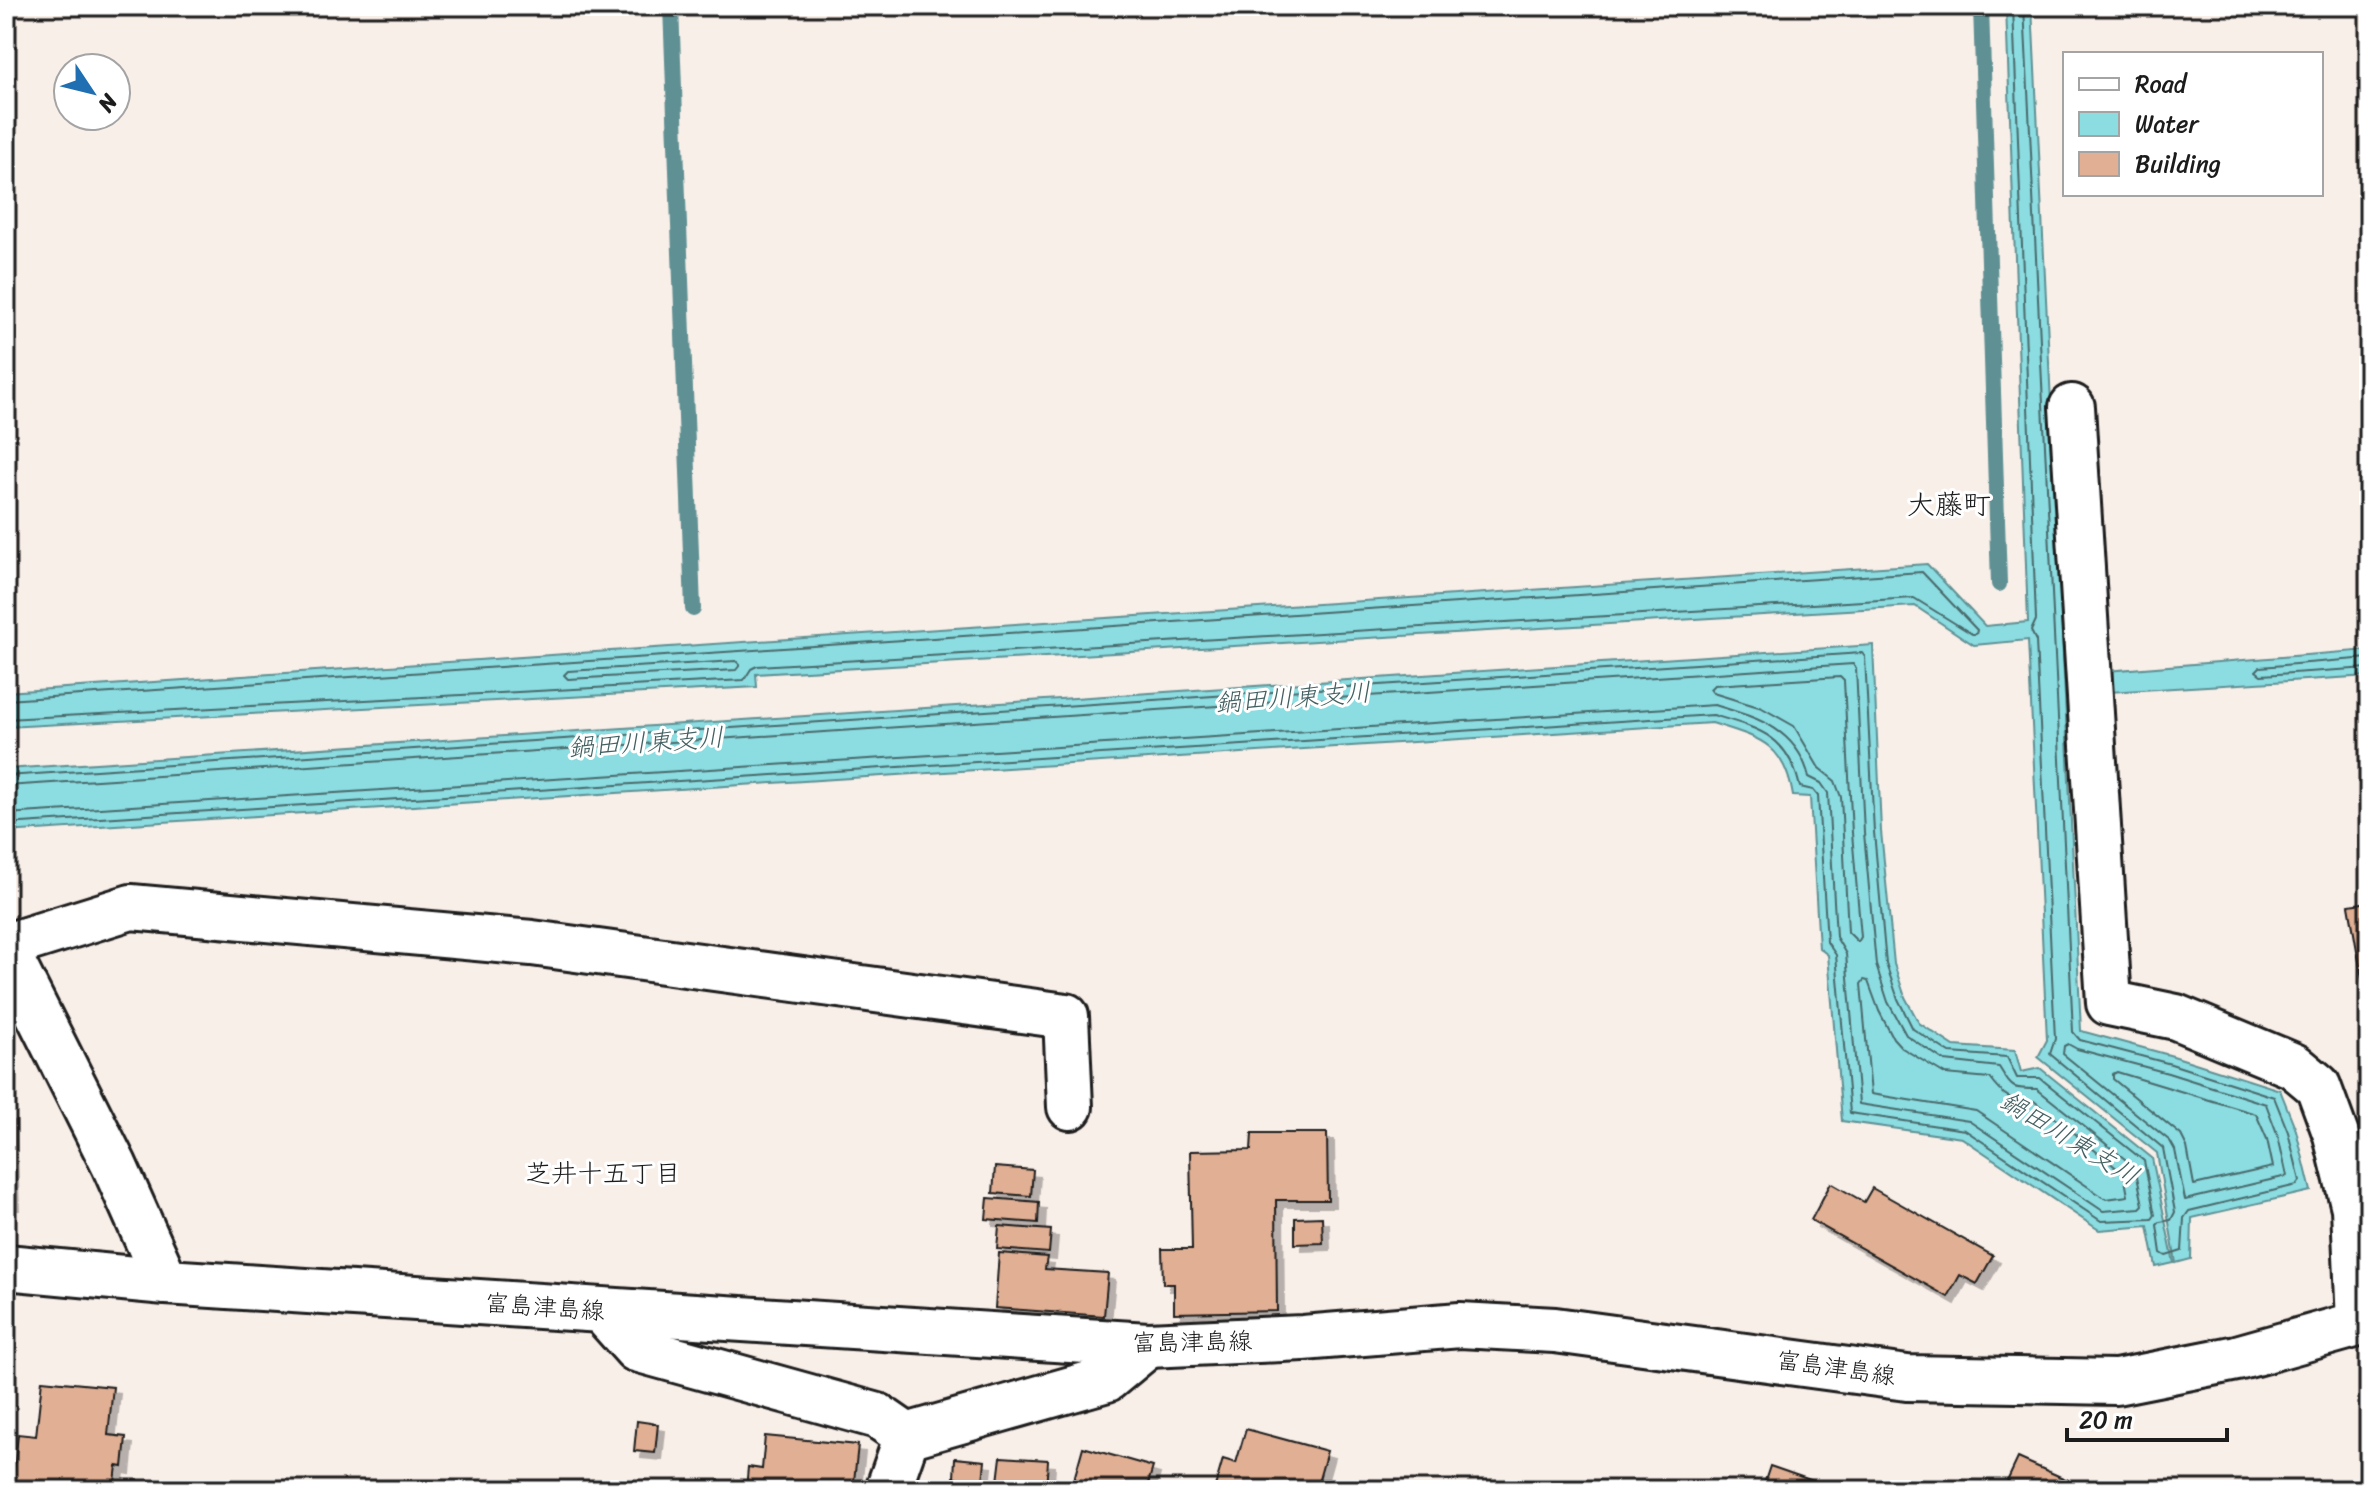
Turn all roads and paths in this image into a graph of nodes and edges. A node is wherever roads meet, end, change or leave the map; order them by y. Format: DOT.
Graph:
graph roads {
  1 [pos="2072,407"];
  2 [pos="6,948"];
  3 [pos="1070,1107"];
  4 [pos="6,1267"];
  5 [pos="166,1282"];
  6 [pos="602,1311"];
  7 [pos="2364,1322"];
  8 [pos="1148,1345"];
  9 [pos="907,1436"];
  10 [pos="888,1490"];
  1 -- 7 [label="main road"];
  2 -- 3 [label="main road"];
  2 -- 5 [label="main road"];
  4 -- 5 [label="main road, 富島津島線"];
  5 -- 6 [label="main road, 富島津島線"];
  6 -- 8 [label="main road, 富島津島線"];
  6 -- 9 [label="main road"];
  7 -- 8 [label="main road, 富島津島線"];
  8 -- 9 [label="main road"];
  9 -- 10 [label="main road"];
}
